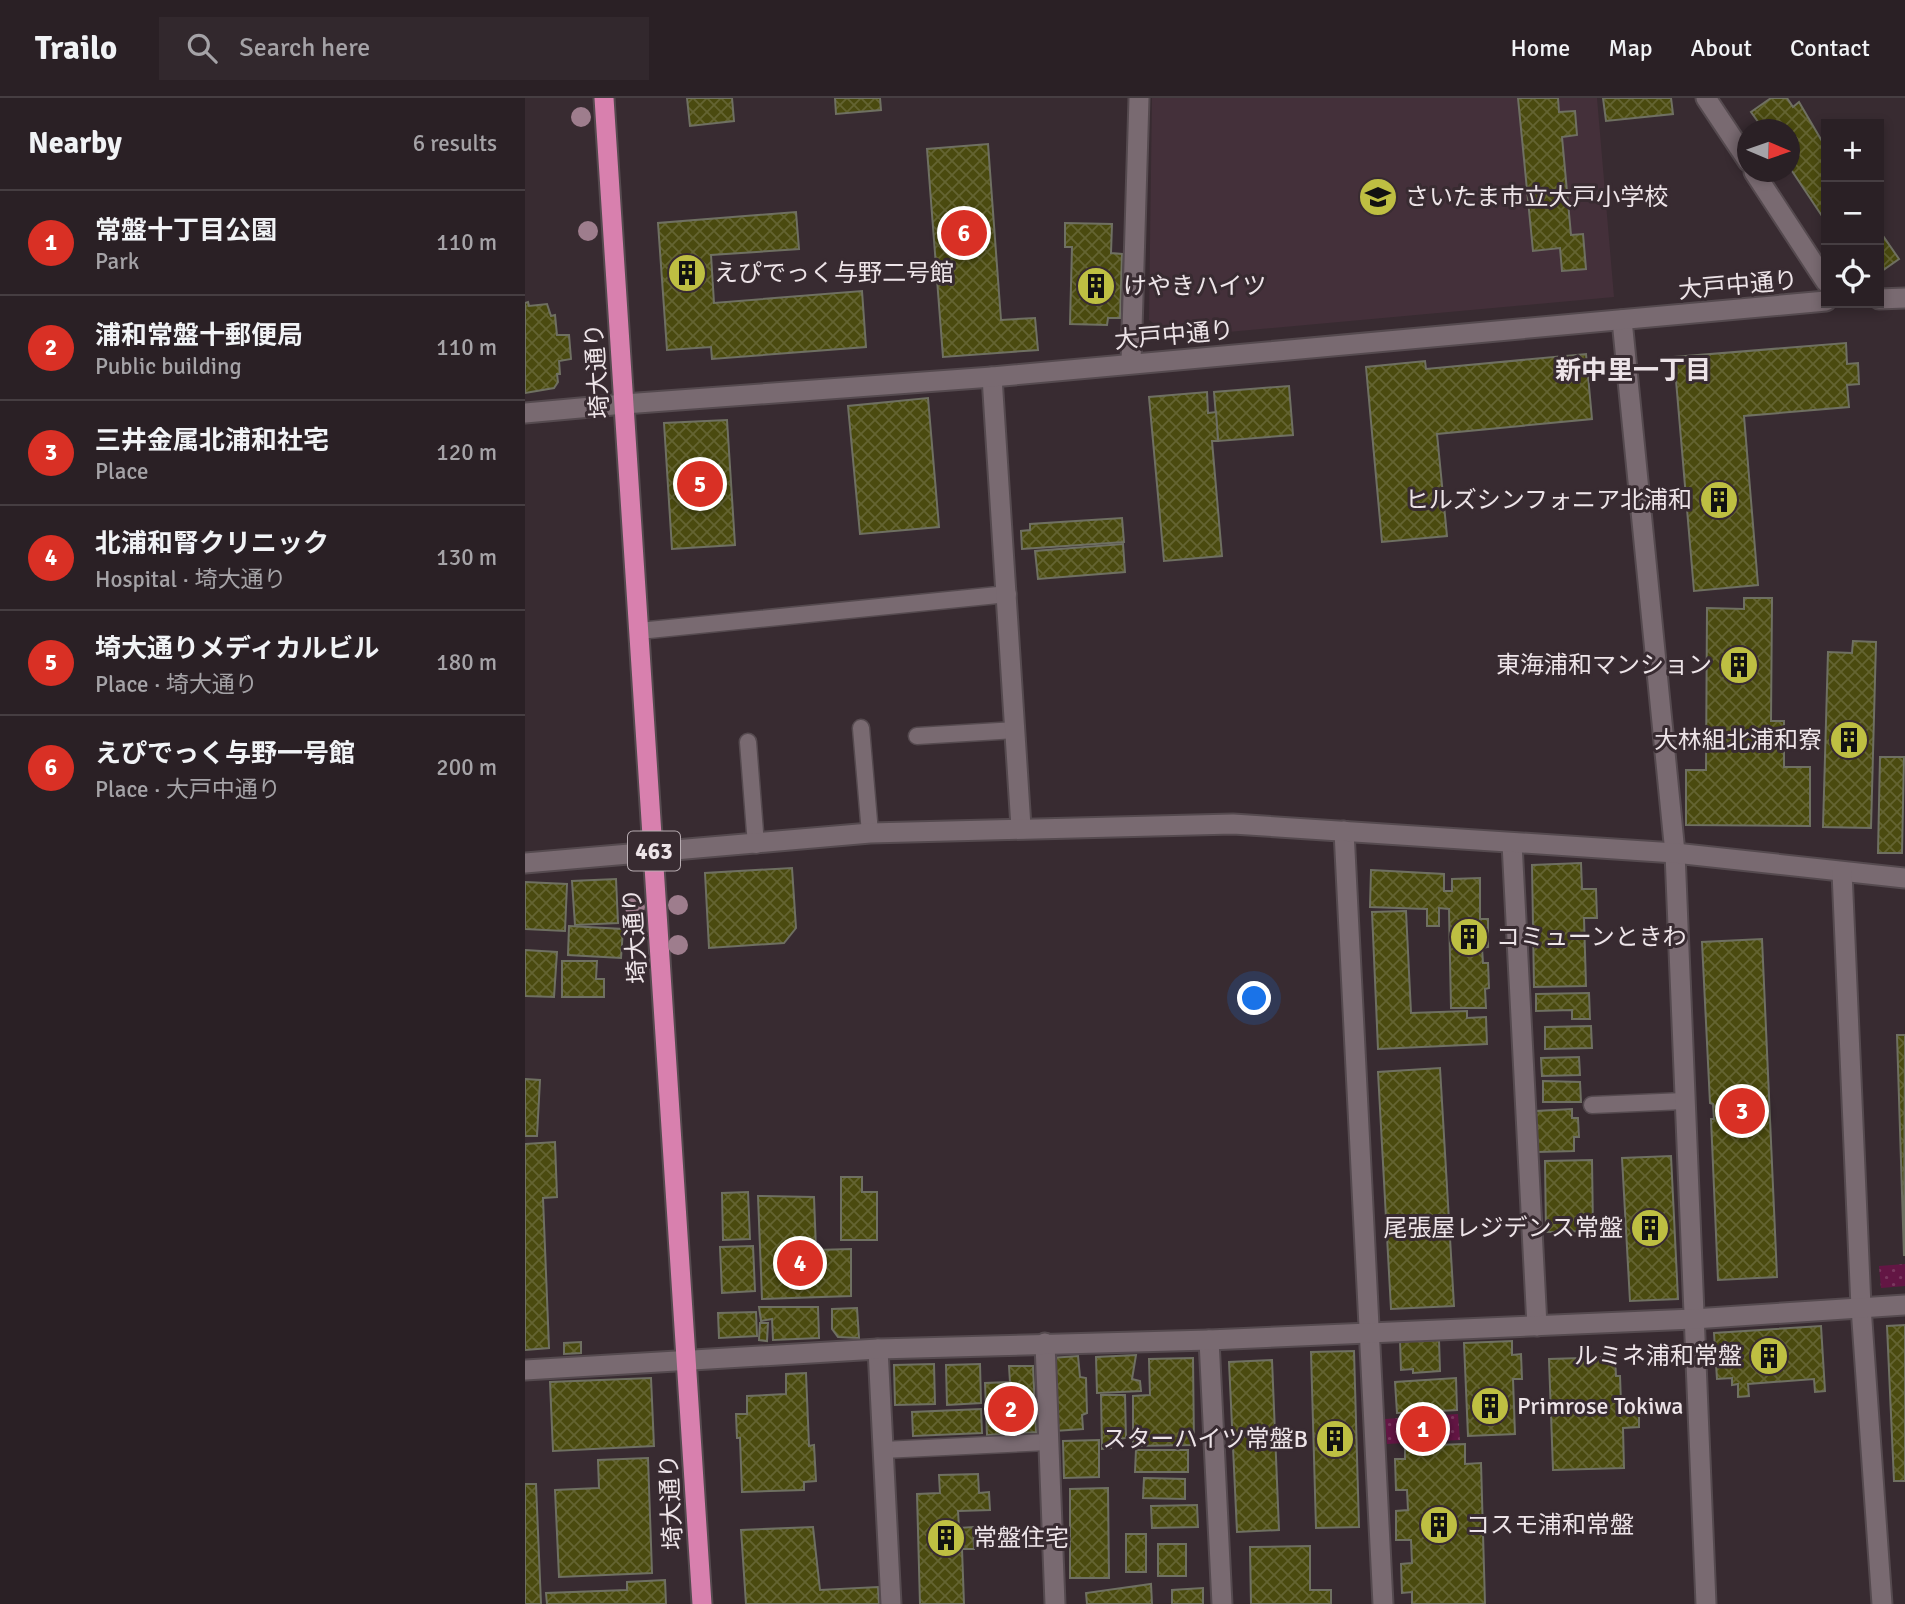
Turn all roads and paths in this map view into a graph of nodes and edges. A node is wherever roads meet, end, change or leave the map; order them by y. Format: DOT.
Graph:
graph roads {
  1 [pos="604,98"];
  2 [pos="1139,98"];
  3 [pos="1706,98"];
  4 [pos="1737,144"];
  5 [pos="1761,182"];
  6 [pos="1821,274"];
  7 [pos="1905,298"];
  8 [pos="1884,299"];
  9 [pos="1821,301"];
  10 [pos="1622,320"];
  11 [pos="1131,363"];
  12 [pos="992,377"];
  13 [pos="624,404"];
  14 [pos="525,413"];
  15 [pos="1008,594"];
  16 [pos="639,631"];
  17 [pos="861,728"];
  18 [pos="1016,730"];
  19 [pos="917,736"];
  20 [pos="748,742"];
  21 [pos="1021,827"];
  22 [pos="1344,831"];
  23 [pos="870,833"];
  24 [pos="1511,843"];
  25 [pos="756,845"];
  26 [pos="655,853"];
  27 [pos="1675,853"];
  28 [pos="525,863"];
  29 [pos="1842,872"];
  30 [pos="1905,878"];
  31 [pos="1684,1101"];
  32 [pos="1592,1105"];
  33 [pos="1905,1305"];
  34 [pos="1861,1307"];
  35 [pos="1693,1319"];
  36 [pos="1537,1326"];
  37 [pos="1370,1333"];
  38 [pos="1209,1340"];
  39 [pos="1045,1343"];
  40 [pos="878,1349"];
  41 [pos="688,1363"];
  42 [pos="525,1370"];
  43 [pos="1048,1442"];
  44 [pos="883,1450"];
  45 [pos="702,1604"];
  46 [pos="891,1604"];
  47 [pos="1055,1604"];
  48 [pos="1221,1604"];
  49 [pos="1383,1604"];
  50 [pos="1706,1604"];
  51 [pos="1881,1604"];
  1 -- 13 [label="highway, 埼大通り / 463"];
  2 -- 11 [label="street"];
  3 -- 4 [label="street"];
  5 -- 6 [label="street"];
  7 -- 8 [label="street"];
  9 -- 10 [label="street, 大戸中通り"];
  10 -- 11 [label="street, 大戸中通り"];
  10 -- 27 [label="street"];
  11 -- 12 [label="street, 大戸中通り"];
  12 -- 13 [label="street, 大戸中通り"];
  12 -- 15 [label="street"];
  13 -- 14 [label="street, 大戸中通り"];
  13 -- 16 [label="highway, 埼大通り / 463"];
  15 -- 16 [label="lane"];
  15 -- 18 [label="street"];
  16 -- 26 [label="highway, 埼大通り / 463"];
  17 -- 23 [label="lane"];
  18 -- 19 [label="lane"];
  18 -- 21 [label="street"];
  20 -- 25 [label="lane"];
  21 -- 22 [label="street"];
  21 -- 23 [label="street"];
  22 -- 24 [label="street"];
  22 -- 37 [label="street"];
  23 -- 25 [label="street"];
  24 -- 27 [label="street"];
  24 -- 36 [label="street"];
  25 -- 26 [label="street"];
  26 -- 28 [label="street"];
  26 -- 41 [label="highway, 埼大通り / 463"];
  27 -- 29 [label="street"];
  27 -- 31 [label="street"];
  29 -- 30 [label="street"];
  29 -- 34 [label="street"];
  31 -- 32 [label="lane"];
  31 -- 35 [label="street"];
  33 -- 34 [label="street"];
  34 -- 35 [label="street"];
  34 -- 51 [label="street"];
  35 -- 36 [label="street"];
  35 -- 50 [label="street"];
  36 -- 37 [label="street"];
  37 -- 38 [label="street"];
  37 -- 49 [label="street"];
  38 -- 39 [label="street"];
  38 -- 48 [label="street"];
  39 -- 40 [label="street"];
  39 -- 43 [label="street"];
  40 -- 41 [label="street"];
  40 -- 44 [label="street"];
  41 -- 42 [label="street"];
  41 -- 45 [label="highway, 埼大通り / 463"];
  43 -- 44 [label="lane"];
  43 -- 47 [label="street"];
  44 -- 46 [label="street"];
}
